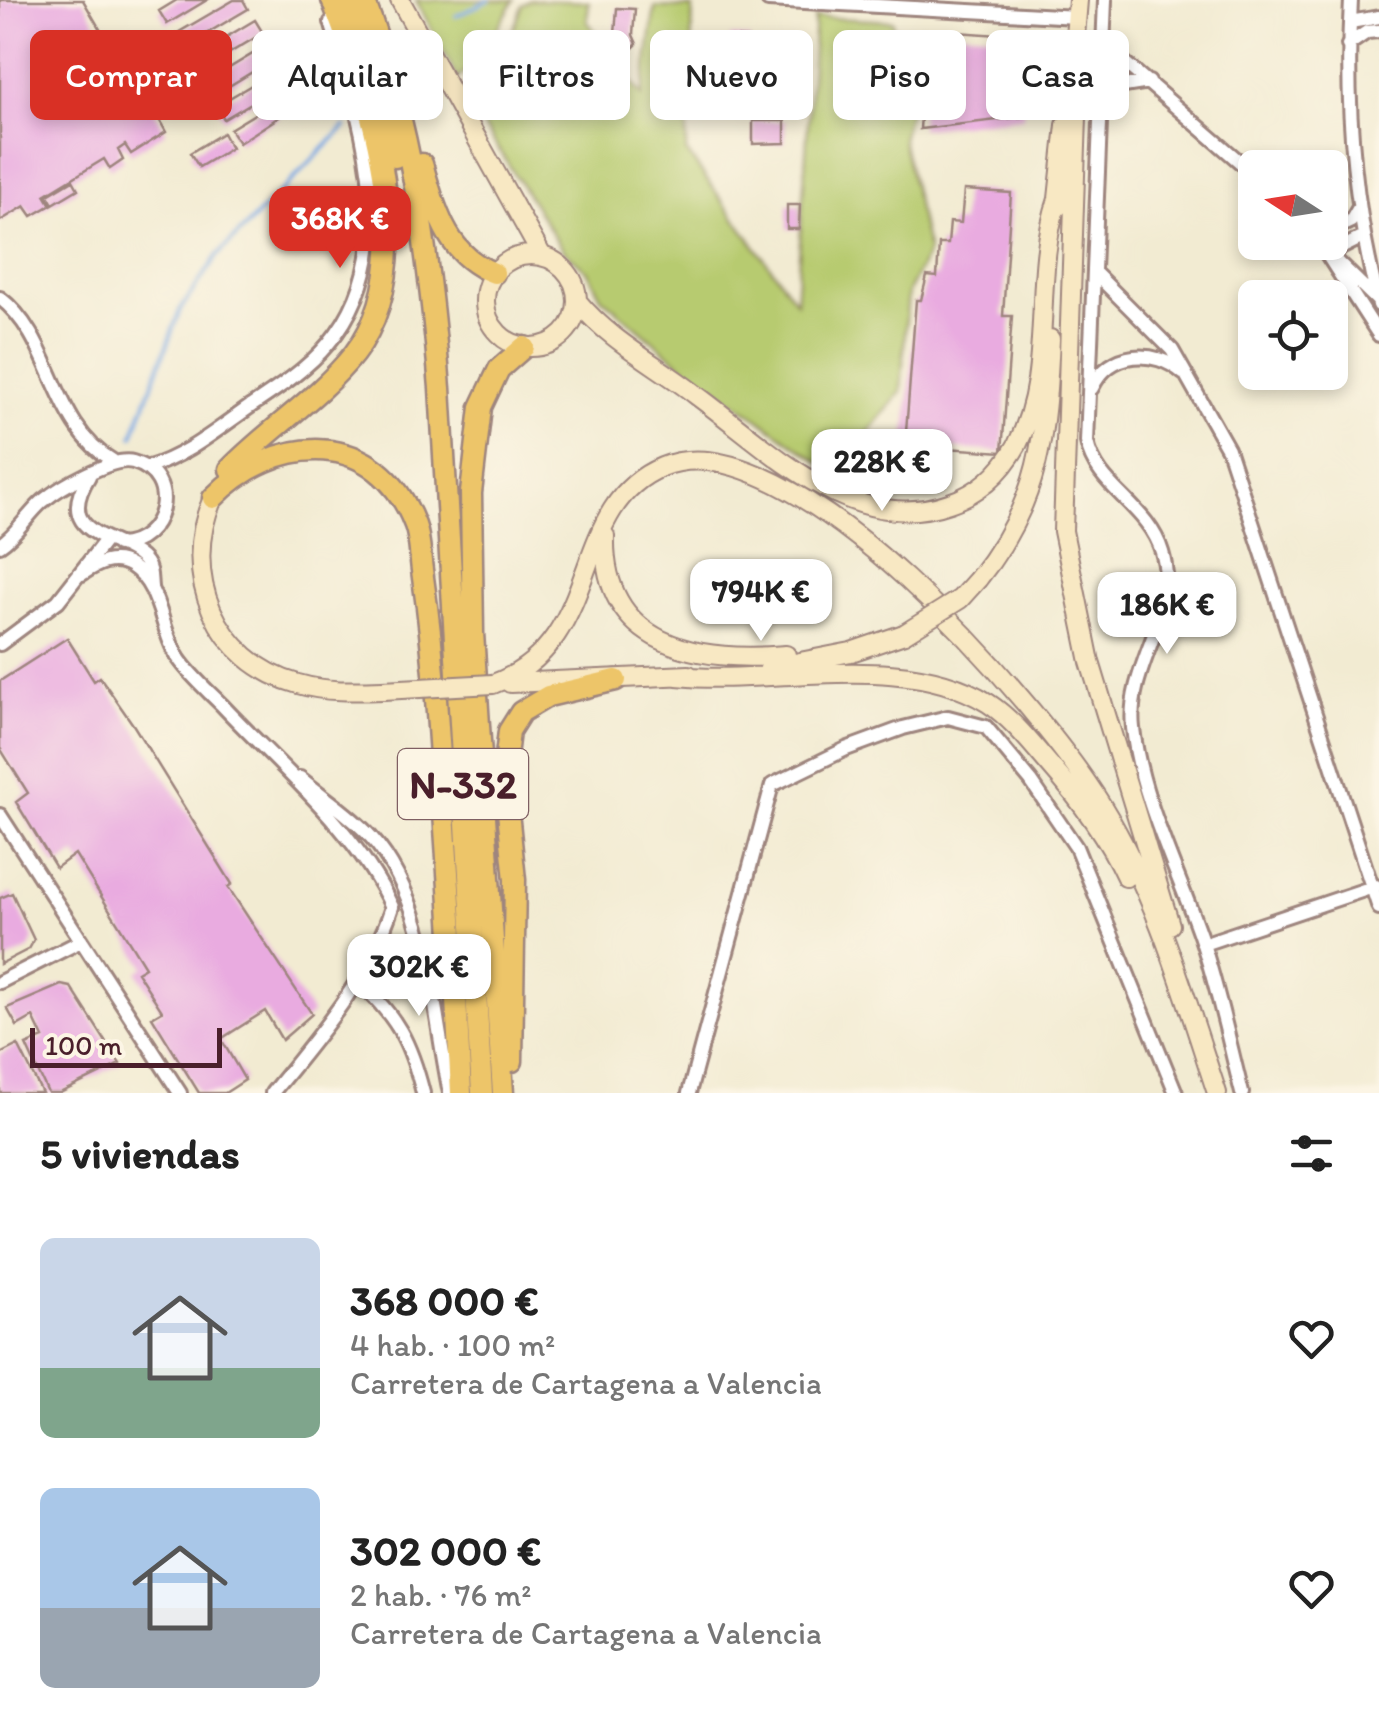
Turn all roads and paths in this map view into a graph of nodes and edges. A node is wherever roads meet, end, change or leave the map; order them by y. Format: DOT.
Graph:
graph roads {
  1 [pos="328,0"];
  2 [pos="346,0"];
  3 [pos="364,0"];
  4 [pos="400,0"];
  5 [pos="768,0"];
  6 [pos="1105,0"];
  7 [pos="1351,0"];
  8 [pos="1077,9"];
  9 [pos="1379,17"];
  10 [pos="1350,22"];
  11 [pos="376,30"];
  12 [pos="1104,30"];
  13 [pos="1379,30"];
  14 [pos="1348,45"];
  15 [pos="1129,65"];
  16 [pos="1149,82"];
  17 [pos="1129,85"];
  18 [pos="400,120"];
  19 [pos="410,120"];
  20 [pos="1066,120"];
  21 [pos="1077,120"];
  22 [pos="1102,120"];
  23 [pos="1238,160"];
  24 [pos="1058,198"];
  25 [pos="1358,209"];
  26 [pos="1348,222"];
  27 [pos="1363,237"];
  28 [pos="1348,244"];
  29 [pos="542,256"];
  30 [pos="1330,260"];
  31 [pos="1336,260"];
  32 [pos="1095,273"];
  33 [pos="494,274"];
  34 [pos="0,298"];
  35 [pos="577,301"];
  36 [pos="1379,303"];
  37 [pos="1379,335"];
  38 [pos="524,348"];
  39 [pos="1189,378"];
  40 [pos="1089,393"];
  41 [pos="766,448"];
  42 [pos="113,461"];
  43 [pos="146,468"];
  44 [pos="90,474"];
  45 [pos="443,475"];
  46 [pos="212,498"];
  47 [pos="605,528"];
  48 [pos="111,543"];
  49 [pos="0,545"];
  50 [pos="82,574"];
  51 [pos="151,590"];
  52 [pos="954,622"];
  53 [pos="0,644"];
  54 [pos="851,652"];
  55 [pos="678,676"];
  56 [pos="616,680"];
  57 [pos="494,684"];
  58 [pos="256,741"];
  59 [pos="0,815"];
  60 [pos="1376,886"];
  61 [pos="1379,908"];
  62 [pos="79,942"];
  63 [pos="1203,944"];
  64 [pos="357,980"];
  65 [pos="0,982"];
  66 [pos="180,1093"];
  67 [pos="272,1093"];
  68 [pos="422,1093"];
  69 [pos="450,1093"];
  70 [pos="460,1093"];
  71 [pos="482,1093"];
  72 [pos="503,1093"];
  73 [pos="511,1093"];
  74 [pos="689,1093"];
  75 [pos="1176,1093"];
  76 [pos="1217,1093"];
  77 [pos="1242,1093"];
  1 -- 43 [label="street"];
  1 -- 46 [label="highway"];
  2 -- 45 [label="highway, N-332"];
  3 -- 11 [label="highway, N-332"];
  4 -- 29 [label="main road"];
  5 -- 8 [label="street"];
  6 -- 12 [label="street"];
  7 -- 10 [label="street"];
  9 -- 10 [label="street"];
  10 -- 14 [label="street"];
  13 -- 14 [label="street"];
  14 -- 25 [label="street"];
  15 -- 16 [label="street"];
  16 -- 17 [label="street"];
  16 -- 23 [label="street"];
  18 -- 45 [label="highway, N-332"];
  19 -- 33 [label="highway"];
  20 -- 24 [label="main road"];
  21 -- 76 [label="main road"];
  22 -- 32 [label="street"];
  24 -- 41 [label="main road"];
  24 -- 54 [label="main road, bridge"];
  25 -- 26 [label="street"];
  25 -- 27 [label="street"];
  27 -- 28 [label="street"];
  27 -- 36 [label="street"];
  29 -- 33 [label="main road"];
  29 -- 35 [label="main road"];
  30 -- 37 [label="street"];
  31 -- 36 [label="street"];
  32 -- 39 [label="street"];
  32 -- 40 [label="street"];
  33 -- 38 [label="main road"];
  34 -- 42 [label="street"];
  35 -- 38 [label="main road"];
  35 -- 41 [label="main road"];
  38 -- 72 [label="highway"];
  39 -- 40 [label="street"];
  39 -- 60 [label="street"];
  40 -- 63 [label="street"];
  41 -- 52 [label="main road"];
  42 -- 43 [label="street"];
  42 -- 44 [label="street"];
  43 -- 48 [label="street"];
  44 -- 48 [label="street"];
  44 -- 49 [label="street"];
  45 -- 71 [label="highway, N-332"];
  46 -- 57 [label="main road, bridge"];
  46 -- 70 [label="highway"];
  47 -- 52 [label="main road"];
  47 -- 54 [label="main road"];
  47 -- 57 [label="main road"];
  48 -- 50 [label="street"];
  48 -- 51 [label="street"];
  50 -- 51 [label="street"];
  50 -- 53 [label="street"];
  51 -- 58 [label="street"];
  52 -- 76 [label="main road"];
  54 -- 55 [label="main road"];
  55 -- 56 [label="main road"];
  55 -- 76 [label="main road"];
  56 -- 57 [label="main road"];
  56 -- 73 [label="highway"];
  58 -- 64 [label="street"];
  58 -- 69 [label="street"];
  59 -- 62 [label="street"];
  60 -- 61 [label="street"];
  60 -- 63 [label="street"];
  62 -- 65 [label="street"];
  62 -- 66 [label="street"];
  63 -- 77 [label="street"];
  64 -- 67 [label="street"];
  64 -- 68 [label="street"];
  74 -- 75 [label="street"];
}
